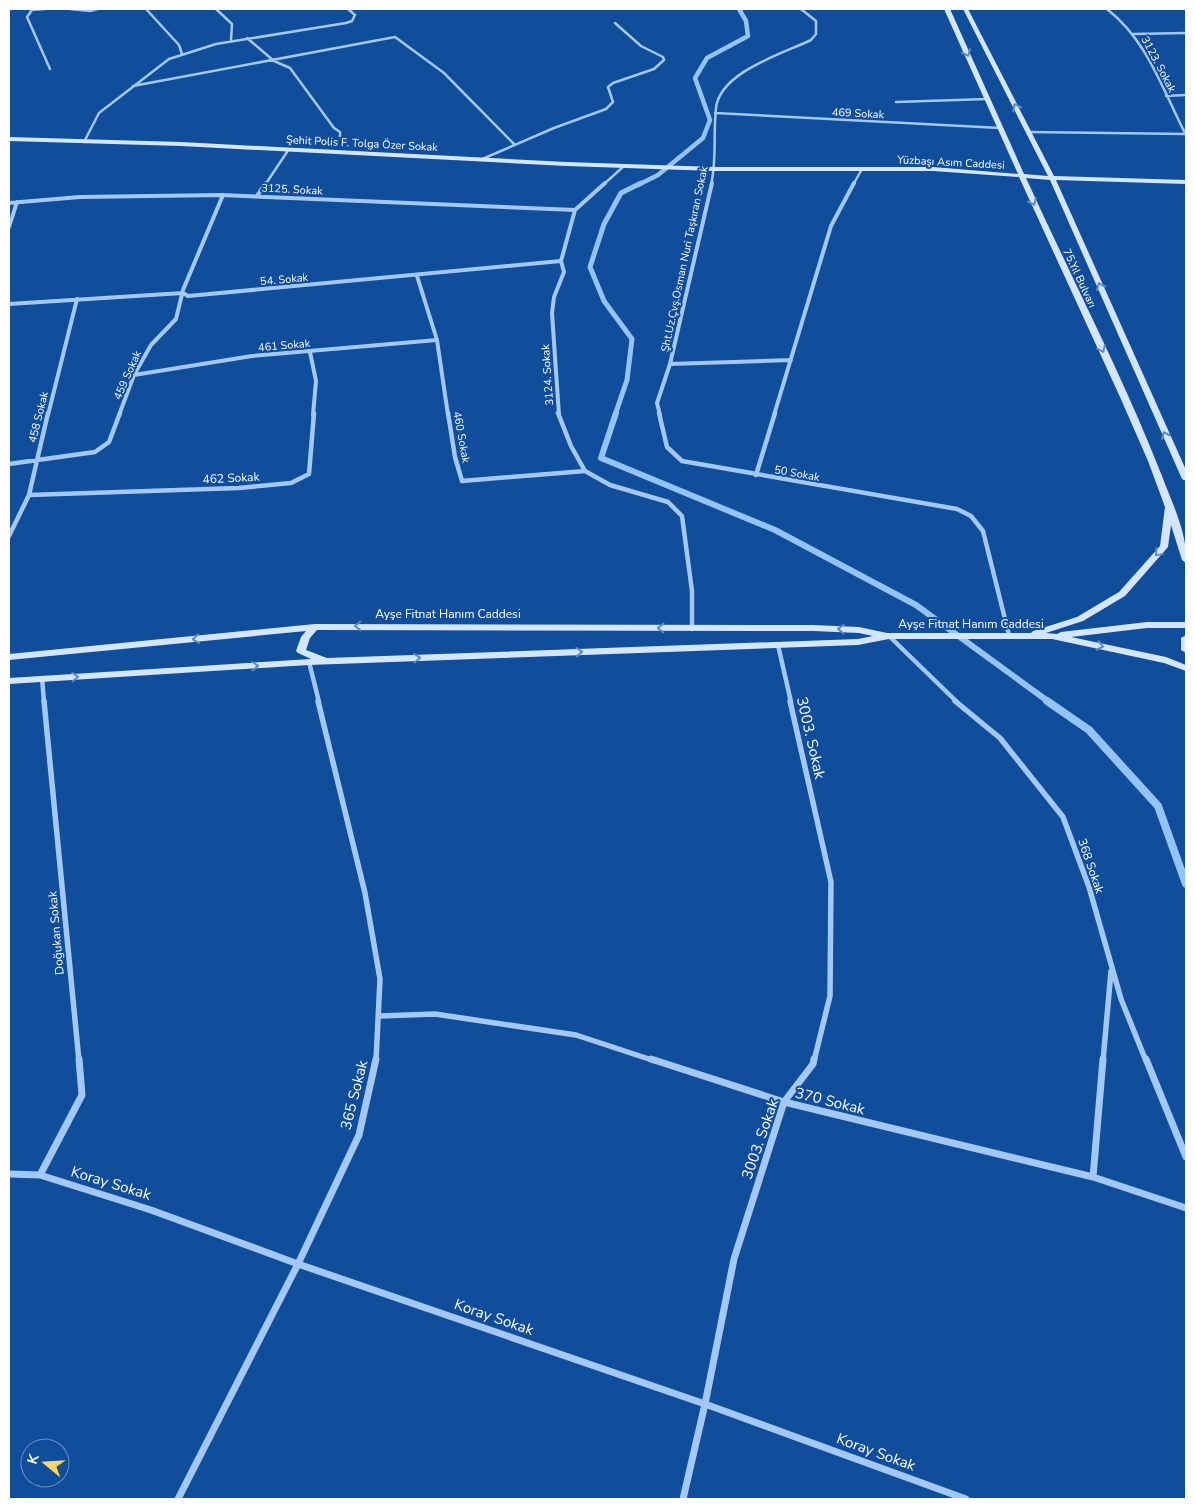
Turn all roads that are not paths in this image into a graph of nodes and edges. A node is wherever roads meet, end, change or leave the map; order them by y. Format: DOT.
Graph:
graph roads {
  1 [pos="45,9"];
  2 [pos="70,9"];
  3 [pos="98,9"];
  4 [pos="146,9"];
  5 [pos="216,9"];
  6 [pos="348,9"];
  7 [pos="802,9"];
  8 [pos="947,9"];
  9 [pos="965,9"];
  10 [pos="1107,9"];
  11 [pos="31,10"];
  12 [pos="615,23"];
  13 [pos="1186,33"];
  14 [pos="1133,34"];
  15 [pos="247,38"];
  16 [pos="231,40"];
  17 [pos="182,54"];
  18 [pos="274,61"];
  19 [pos="50,69"];
  20 [pos="133,86"];
  21 [pos="1186,95"];
  22 [pos="1166,96"];
  23 [pos="987,99"];
  24 [pos="896,102"];
  25 [pos="715,114"];
  26 [pos="1000,128"];
  27 [pos="1029,132"];
  28 [pos="1186,134"];
  29 [pos="340,136"];
  30 [pos="9,139"];
  31 [pos="85,140"];
  32 [pos="514,144"];
  33 [pos="289,149"];
  34 [pos="480,160"];
  35 [pos="624,166"];
  36 [pos="715,169"];
  37 [pos="862,169"];
  38 [pos="1021,176"];
  39 [pos="1052,178"];
  40 [pos="1186,182"];
  41 [pos="223,194"];
  42 [pos="257,196"];
  43 [pos="18,202"];
  44 [pos="9,203"];
  45 [pos="575,210"];
  46 [pos="9,227"];
  47 [pos="561,261"];
  48 [pos="417,276"];
  49 [pos="182,293"];
  50 [pos="77,299"];
  51 [pos="9,304"];
  52 [pos="437,340"];
  53 [pos="310,352"];
  54 [pos="791,360"];
  55 [pos="670,364"];
  56 [pos="134,375"];
  57 [pos="36,460"];
  58 [pos="9,464"];
  59 [pos="585,471"];
  60 [pos="756,475"];
  61 [pos="1186,479"];
  62 [pos="29,495"];
  63 [pos="1169,506"];
  64 [pos="9,536"];
  65 [pos="1186,560"];
  66 [pos="1186,625"];
  67 [pos="315,627"];
  68 [pos="692,629"];
  69 [pos="1009,635"];
  70 [pos="1030,635"];
  71 [pos="889,636"];
  72 [pos="1052,636"];
  73 [pos="1186,638"];
  74 [pos="778,645"];
  75 [pos="1186,650"];
  76 [pos="9,657"];
  77 [pos="309,662"];
  78 [pos="328,662"];
  79 [pos="1186,668"];
  80 [pos="42,678"];
  81 [pos="9,680"];
  82 [pos="1111,966"];
  83 [pos="379,1016"];
  84 [pos="784,1102"];
  85 [pos="1186,1157"];
  86 [pos="9,1174"];
  87 [pos="40,1175"];
  88 [pos="1093,1177"];
  89 [pos="1186,1208"];
  90 [pos="298,1264"];
  91 [pos="705,1404"];
  92 [pos="178,1499"];
  93 [pos="683,1499"];
  94 [pos="966,1499"];
  1 -- 11 [label="street"];
  2 -- 3 [label="street"];
  4 -- 17 [label="street"];
  5 -- 16 [label="street"];
  6 -- 15 [label="street"];
  7 -- 25 [label="street, Şht.Uz.Çvş.Osman Nuri Taşkıran Sokak"];
  8 -- 23 [label="main road, 75.Yıl Bulvarı, one-way"];
  27 -- 9 [label="main road, 75.Yıl Bulvarı, one-way"];
  10 -- 14 [label="street, 3123. Sokak"];
  11 -- 19 [label="street"];
  12 -- 32 [label="street"];
  13 -- 14 [label="street"];
  14 -- 22 [label="street, 3123. Sokak"];
  15 -- 16 [label="street"];
  15 -- 18 [label="street"];
  16 -- 17 [label="street"];
  17 -- 20 [label="street"];
  18 -- 20 [label="street"];
  18 -- 29 [label="street"];
  18 -- 32 [label="street"];
  20 -- 31 [label="street"];
  21 -- 22 [label="street"];
  22 -- 28 [label="street, 3123. Sokak"];
  23 -- 24 [label="street"];
  23 -- 26 [label="main road, 75.Yıl Bulvarı"];
  25 -- 26 [label="street, 469 Sokak"];
  25 -- 36 [label="street, Şht.Uz.Çvş.Osman Nuri Taşkıran Sokak"];
  26 -- 38 [label="main road, 75.Yıl Bulvarı"];
  27 -- 28 [label="street"];
  27 -- 39 [label="main road, 75.Yıl Bulvarı"];
  30 -- 31 [label="main road, Şehit Polis F. Tolga Özer Sokak"];
  31 -- 33 [label="main road, Şehit Polis F. Tolga Özer Sokak"];
  32 -- 34 [label="street"];
  33 -- 34 [label="main road, Şehit Polis F. Tolga Özer Sokak"];
  33 -- 42 [label="street"];
  34 -- 35 [label="main road, Şehit Polis F. Tolga Özer Sokak"];
  35 -- 36 [label="main road, Şehit Polis F. Tolga Özer Sokak"];
  35 -- 45 [label="street"];
  36 -- 37 [label="main road, Yüzbaşı Asım Caddesi"];
  36 -- 55 [label="street, Şht.Uz.Çvş.Osman Nuri Taşkıran Sokak"];
  37 -- 38 [label="main road, Yüzbaşı Asım Caddesi"];
  37 -- 54 [label="street, 50 Sokak"];
  38 -- 39 [label="main road, Yüzbaşı Asım Caddesi"];
  38 -- 63 [label="main road, 75.Yıl Bulvarı, one-way"];
  39 -- 40 [label="main road, Yüzbaşı Asım Caddesi"];
  61 -- 39 [label="main road, 75.Yıl Bulvarı, one-way"];
  41 -- 42 [label="street, 3125. Sokak"];
  41 -- 43 [label="street, 3125. Sokak"];
  41 -- 49 [label="street, 459 Sokak"];
  42 -- 45 [label="street, 3125. Sokak"];
  43 -- 44 [label="street, 3125. Sokak"];
  43 -- 46 [label="street"];
  45 -- 47 [label="street, 3124. Sokak"];
  47 -- 48 [label="street, 54. Sokak"];
  47 -- 59 [label="street, 3124. Sokak"];
  48 -- 49 [label="street, 54. Sokak"];
  48 -- 52 [label="street, 460 Sokak"];
  49 -- 50 [label="street, 54. Sokak"];
  49 -- 56 [label="street, 459 Sokak"];
  50 -- 51 [label="street, 54. Sokak"];
  50 -- 57 [label="street, 458 Sokak"];
  52 -- 53 [label="street, 461 Sokak"];
  52 -- 59 [label="street, 460 Sokak"];
  53 -- 56 [label="street, 461 Sokak"];
  53 -- 62 [label="street, 462 Sokak"];
  54 -- 55 [label="street"];
  54 -- 60 [label="street, 50 Sokak"];
  55 -- 60 [label="street, Şht.Uz.Çvş.Osman Nuri Taşkıran Sokak"];
  56 -- 57 [label="street, 459 Sokak"];
  57 -- 58 [label="street, 459 Sokak"];
  57 -- 62 [label="street, 458 Sokak"];
  59 -- 68 [label="street, 3124. Sokak"];
  60 -- 69 [label="street, 50 Sokak"];
  62 -- 64 [label="street, 458 Sokak"];
  63 -- 65 [label="main road, 75.Yıl Bulvarı"];
  63 -- 70 [label="main road, one-way"];
  66 -- 72 [label="main road, Ayşe Fitnat Hanım Caddesi"];
  68 -- 67 [label="main road, Ayşe Fitnat Hanım Caddesi, one-way"];
  67 -- 76 [label="main road, Ayşe Fitnat Hanım Caddesi, one-way"];
  67 -- 78 [label="main road"];
  71 -- 68 [label="main road, Ayşe Fitnat Hanım Caddesi, one-way"];
  69 -- 70 [label="main road, Ayşe Fitnat Hanım Caddesi"];
  69 -- 71 [label="main road, Ayşe Fitnat Hanım Caddesi"];
  70 -- 72 [label="main road, Ayşe Fitnat Hanım Caddesi"];
  71 -- 74 [label="main road, Ayşe Fitnat Hanım Caddesi"];
  71 -- 82 [label="street, 368 Sokak"];
  72 -- 79 [label="main road, Ayşe Fitnat Hanım Caddesi, one-way"];
  73 -- 75 [label="main road"];
  78 -- 74 [label="main road, Ayşe Fitnat Hanım Caddesi, one-way"];
  74 -- 84 [label="street, 3003. Sokak"];
  77 -- 78 [label="main road, Ayşe Fitnat Hanım Caddesi"];
  80 -- 77 [label="main road, Ayşe Fitnat Hanım Caddesi, one-way"];
  77 -- 83 [label="street, 365 Sokak"];
  80 -- 81 [label="main road, Ayşe Fitnat Hanım Caddesi"];
  80 -- 87 [label="street, Doğukan Sokak"];
  82 -- 85 [label="street, 368 Sokak"];
  82 -- 88 [label="street"];
  83 -- 84 [label="street, 370 Sokak"];
  83 -- 90 [label="street, 365 Sokak"];
  84 -- 88 [label="street, 370 Sokak"];
  84 -- 91 [label="street, 3003. Sokak"];
  86 -- 87 [label="street, Koray Sokak"];
  87 -- 90 [label="street, Koray Sokak"];
  88 -- 89 [label="street, 370 Sokak"];
  90 -- 91 [label="street, Koray Sokak"];
  90 -- 92 [label="street, 365 Sokak"];
  91 -- 93 [label="street, 3003. Sokak"];
  91 -- 94 [label="street, Koray Sokak"];
}
